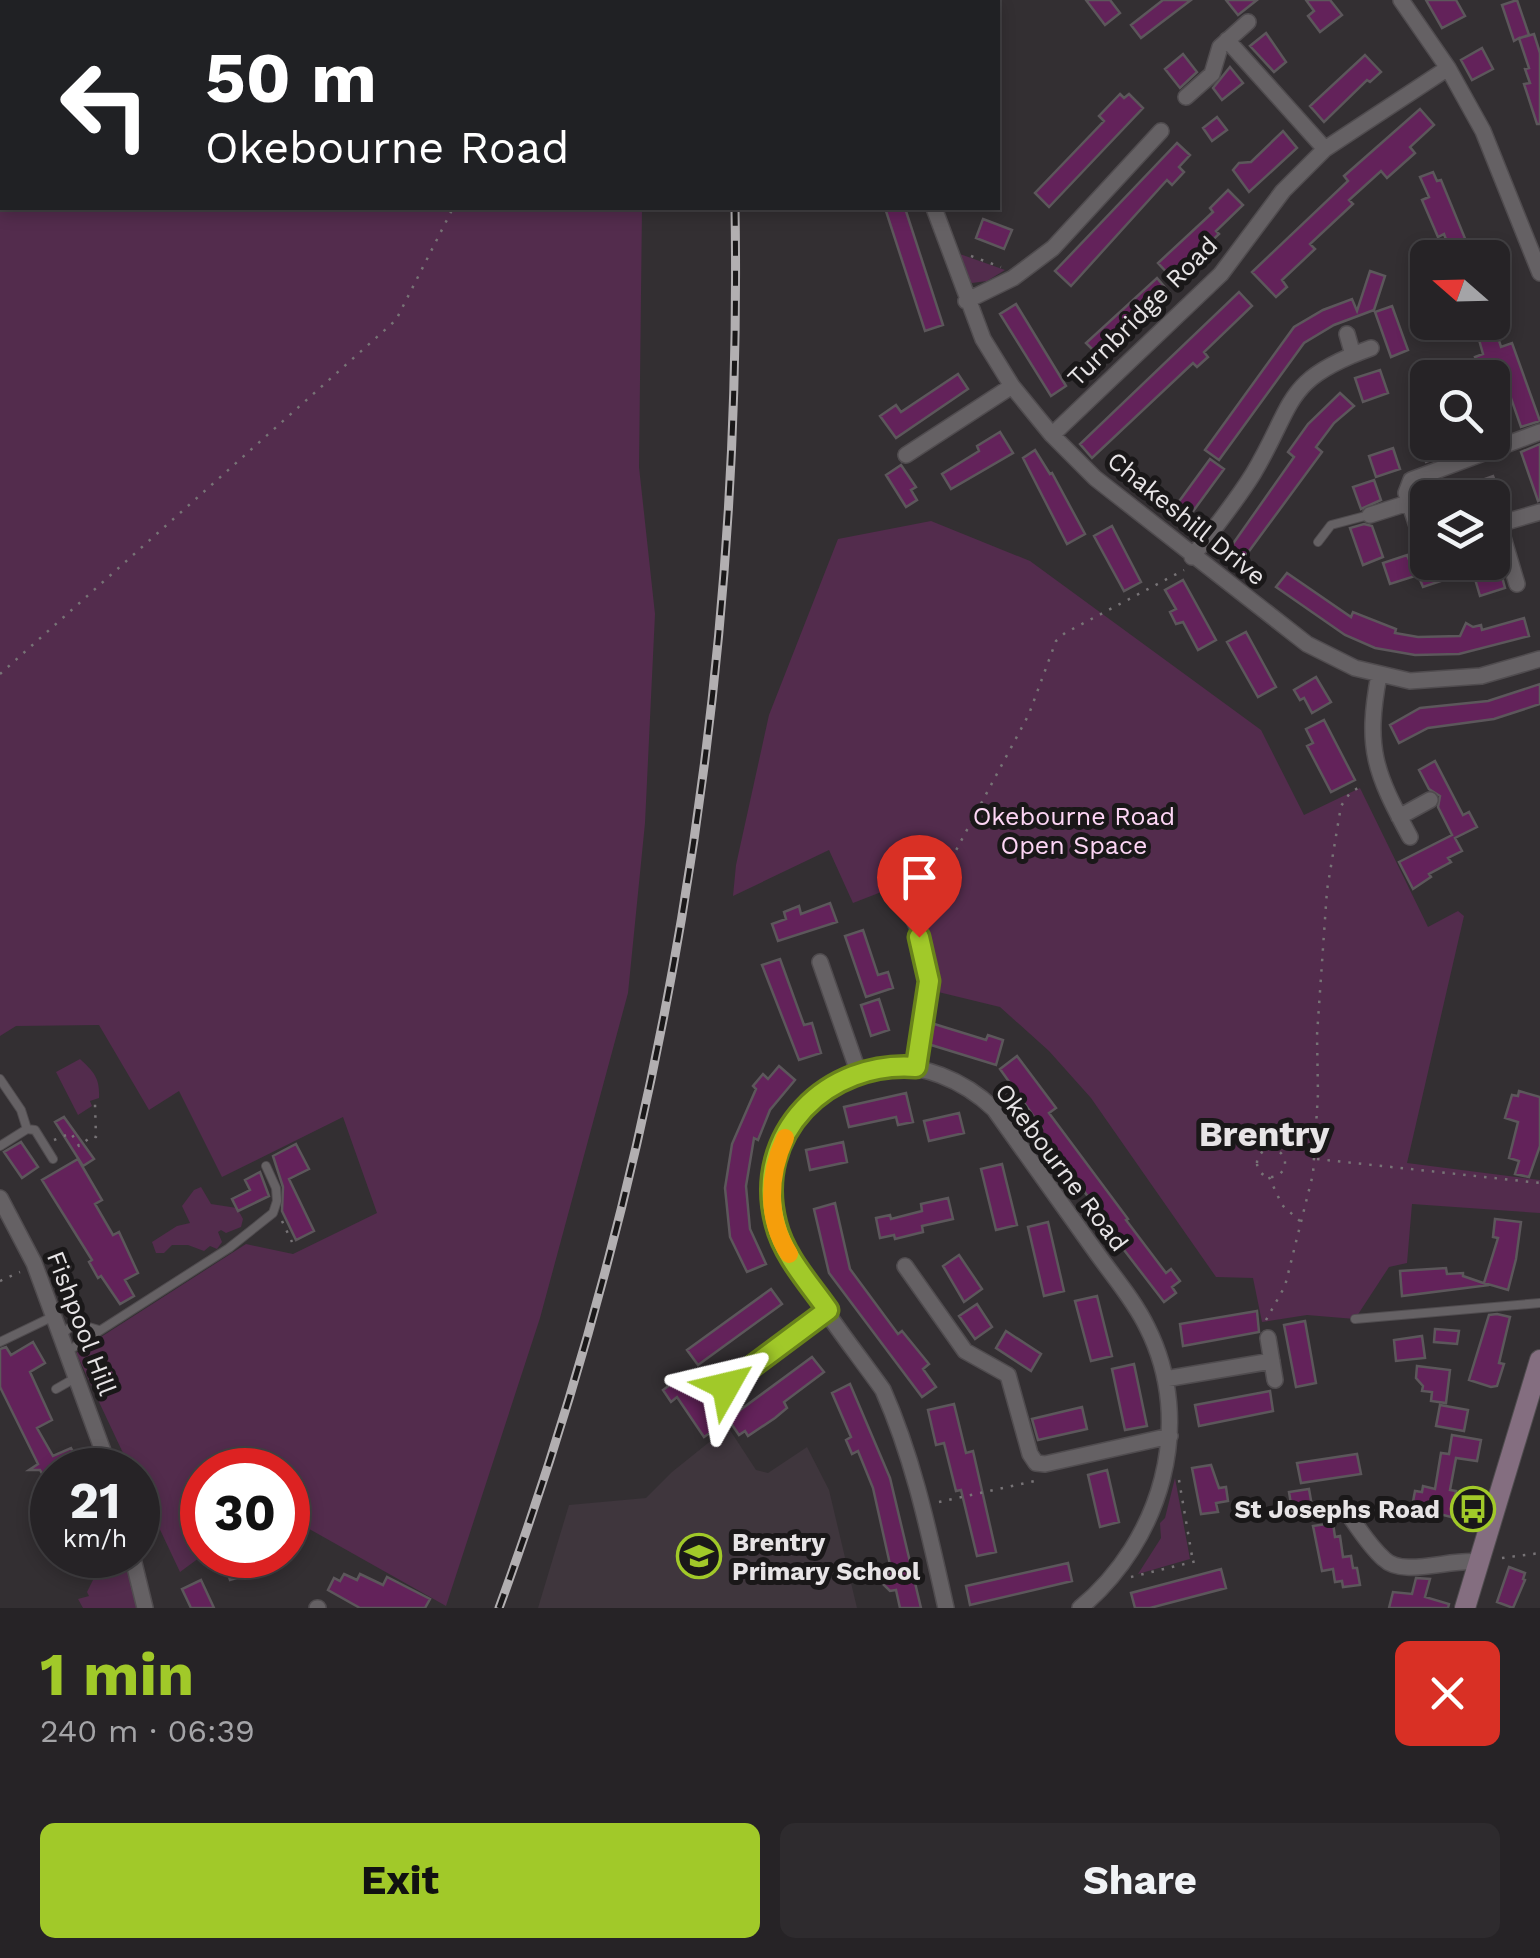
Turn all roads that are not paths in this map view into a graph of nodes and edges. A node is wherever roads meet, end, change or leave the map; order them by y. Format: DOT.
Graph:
graph roads {
  1 [pos="1401,0"];
  2 [pos="1248,22"];
  3 [pos="1227,40"];
  4 [pos="1448,68"];
  5 [pos="1186,97"];
  6 [pos="1161,131"];
  7 [pos="1325,149"];
  8 [pos="935,210"];
  9 [pos="1540,273"];
  10 [pos="966,301"];
  11 [pos="1347,334"];
  12 [pos="1371,348"];
  13 [pos="1353,355"];
  14 [pos="1012,386"];
  15 [pos="1540,432"];
  16 [pos="1052,435"];
  17 [pos="1510,440"];
  18 [pos="906,455"];
  19 [pos="1450,460"];
  20 [pos="1408,503"];
  21 [pos="1410,509"];
  22 [pos="1540,512"];
  23 [pos="1370,515"];
  24 [pos="1510,521"];
  25 [pos="1318,542"];
  26 [pos="1196,560"];
  27 [pos="1510,566"];
  28 [pos="1516,584"];
  29 [pos="1540,659"];
  30 [pos="1379,675"];
  31 [pos="1430,800"];
  32 [pos="1399,816"];
  33 [pos="1410,837"];
  34 [pos="890,884"];
  35 [pos="820,962"];
  36 [pos="916,1067"];
  37 [pos="858,1072"];
  38 [pos="0,1079"];
  39 [pos="26,1128"];
  40 [pos="0,1146"];
  41 [pos="53,1159"];
  42 [pos="266,1166"];
  43 [pos="0,1198"];
  44 [pos="905,1266"];
  45 [pos="1540,1303"];
  46 [pos="828,1310"];
  47 [pos="54,1316"];
  48 [pos="1354,1319"];
  49 [pos="99,1330"];
  50 [pos="61,1334"];
  51 [pos="1268,1338"];
  52 [pos="0,1342"];
  53 [pos="68,1351"];
  54 [pos="1540,1360"];
  55 [pos="1272,1361"];
  56 [pos="78,1377"];
  57 [pos="1165,1379"];
  58 [pos="1276,1380"];
  59 [pos="726,1386"];
  60 [pos="56,1390"];
  61 [pos="1170,1436"];
  62 [pos="102,1448"];
  63 [pos="1344,1508"];
  64 [pos="1478,1562"];
  65 [pos="138,1578"];
  66 [pos="145,1608"];
  67 [pos="946,1608"];
  68 [pos="1080,1608"];
  69 [pos="1465,1608"];
  1 -- 4 [label="street"];
  2 -- 3 [label="street"];
  3 -- 5 [label="street"];
  3 -- 7 [label="street"];
  4 -- 7 [label="street, Turnbridge Road"];
  4 -- 9 [label="street"];
  6 -- 10 [label="street"];
  7 -- 16 [label="street, Turnbridge Road"];
  8 -- 10 [label="street, Chakeshill Drive"];
  10 -- 14 [label="street, Chakeshill Drive"];
  11 -- 13 [label="street"];
  12 -- 13 [label="street"];
  13 -- 26 [label="street"];
  14 -- 16 [label="street, Chakeshill Drive"];
  14 -- 18 [label="street"];
  15 -- 17 [label="street"];
  16 -- 26 [label="street, Chakeshill Drive"];
  19 -- 20 [label="street"];
  20 -- 21 [label="street"];
  20 -- 23 [label="street"];
  22 -- 24 [label="street"];
  23 -- 25 [label="lane"];
  26 -- 30 [label="street, Chakeshill Drive"];
  27 -- 28 [label="street"];
  29 -- 30 [label="street, Chakeshill Drive"];
  30 -- 32 [label="street"];
  31 -- 32 [label="street"];
  32 -- 33 [label="street"];
  34 -- 36 [label="lane"];
  35 -- 37 [label="street"];
  36 -- 37 [label="street, Okebourne Road"];
  36 -- 57 [label="street, Okebourne Road"];
  37 -- 46 [label="street, Okebourne Road"];
  38 -- 39 [label="lane"];
  39 -- 40 [label="lane"];
  39 -- 41 [label="lane"];
  42 -- 49 [label="lane"];
  43 -- 47 [label="street, Fishpool Hill"];
  44 -- 61 [label="street"];
  45 -- 48 [label="lane"];
  46 -- 59 [label="street"];
  46 -- 67 [label="street, Okebourne Road"];
  47 -- 50 [label="street, Fishpool Hill"];
  47 -- 52 [label="lane"];
  49 -- 50 [label="lane"];
  49 -- 53 [label="lane"];
  50 -- 53 [label="street, Fishpool Hill"];
  51 -- 55 [label="street"];
  53 -- 56 [label="street, Fishpool Hill"];
  54 -- 64 [label="street"];
  55 -- 57 [label="street"];
  55 -- 58 [label="street"];
  56 -- 60 [label="lane"];
  56 -- 62 [label="street, Fishpool Hill"];
  57 -- 61 [label="street, Okebourne Road"];
  61 -- 68 [label="street, Okebourne Road"];
  63 -- 64 [label="street"];
  64 -- 69 [label="street"];
  65 -- 66 [label="street"];
}
